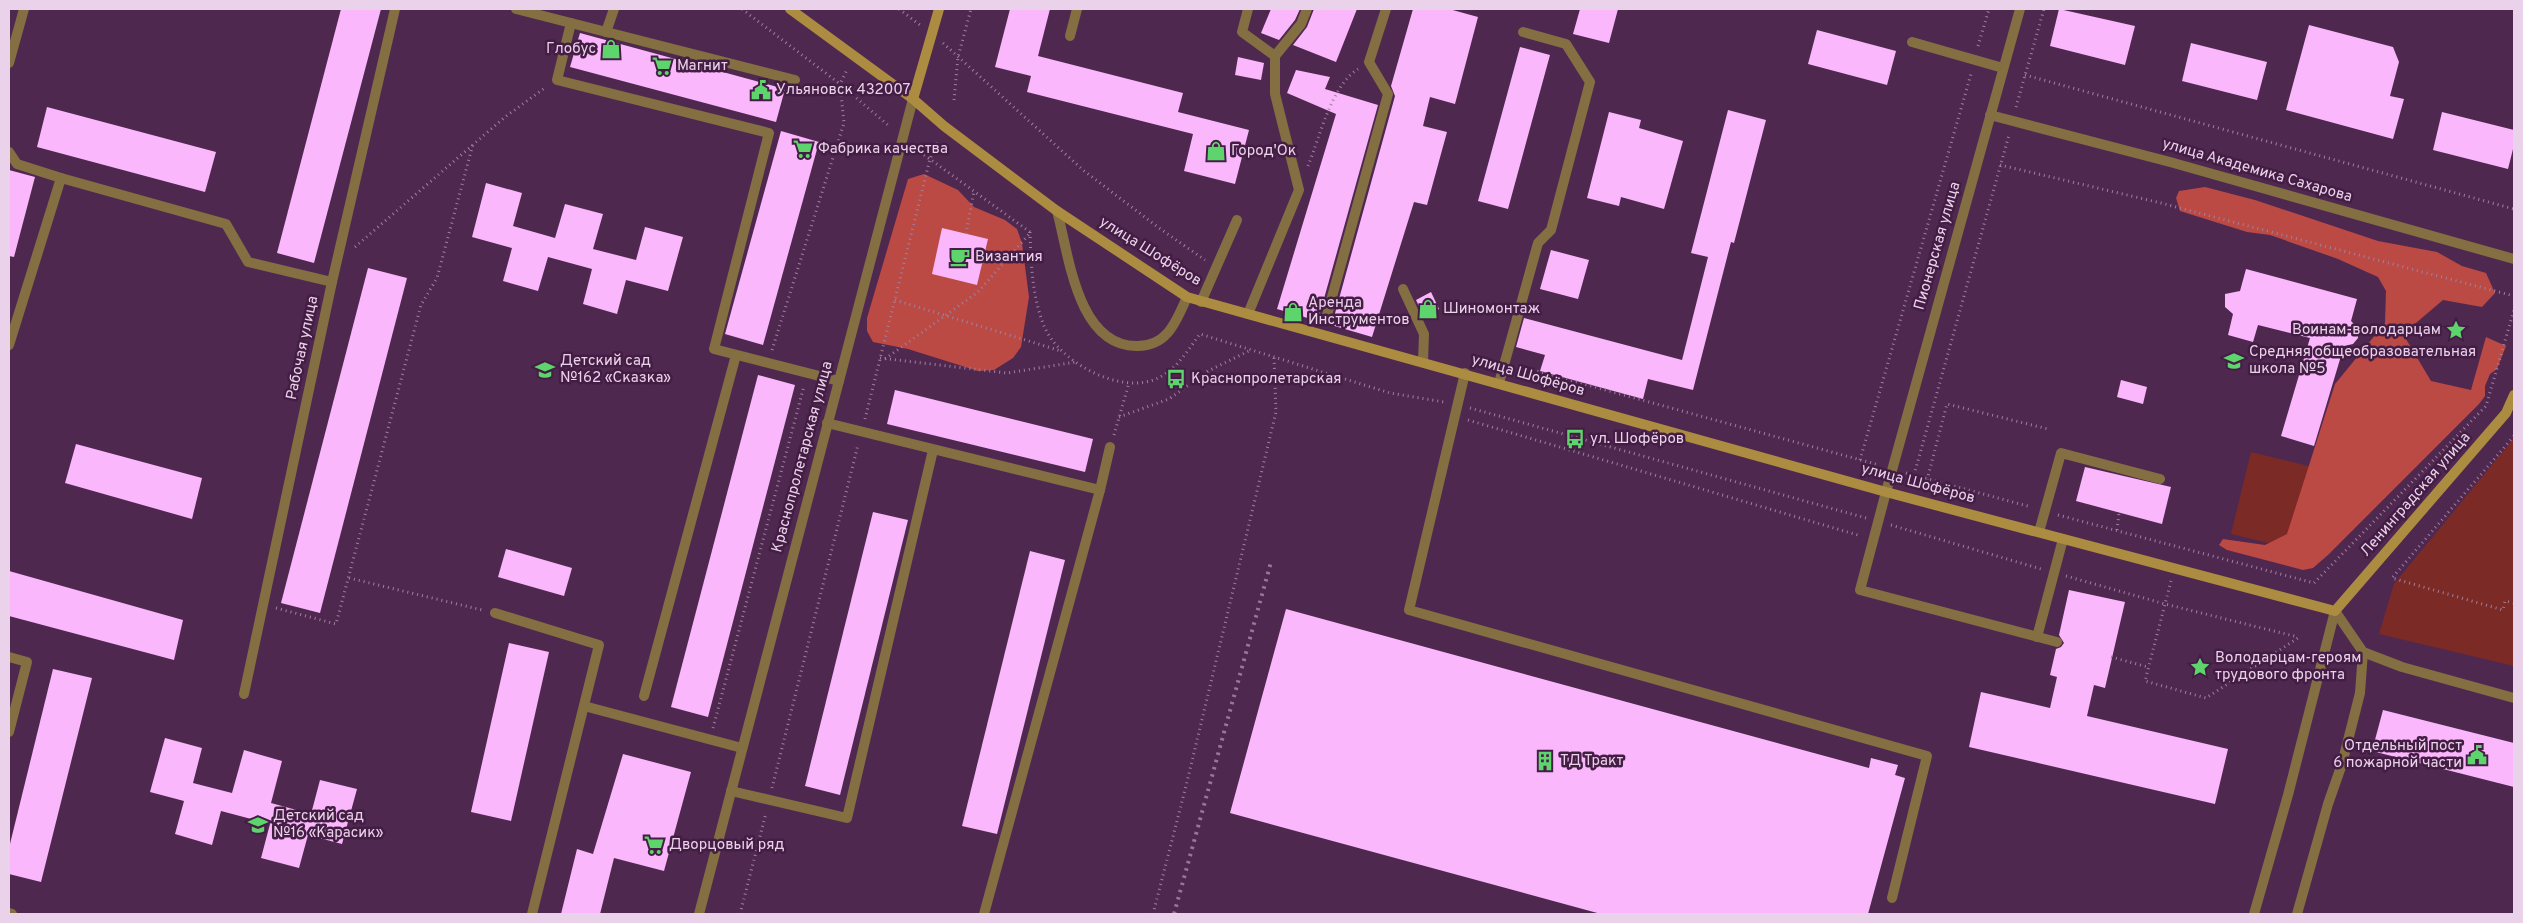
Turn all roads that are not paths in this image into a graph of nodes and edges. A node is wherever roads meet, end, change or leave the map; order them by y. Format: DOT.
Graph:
graph roads {
  1 [pos="24,9"];
  2 [pos="395,9"];
  3 [pos="516,9"];
  4 [pos="614,9"];
  5 [pos="790,9"];
  6 [pos="939,9"];
  7 [pos="1077,9"];
  8 [pos="1248,9"];
  9 [pos="1307,9"];
  10 [pos="1386,9"];
  11 [pos="2020,9"];
  12 [pos="572,23"];
  13 [pos="606,32"];
  14 [pos="1522,32"];
  15 [pos="1070,36"];
  16 [pos="1912,42"];
  17 [pos="1275,56"];
  18 [pos="9,63"];
  19 [pos="2003,68"];
  20 [pos="795,80"];
  21 [pos="913,99"];
  22 [pos="1990,115"];
  23 [pos="9,152"];
  24 [pos="61,178"];
  25 [pos="1057,211"];
  26 [pos="1237,220"];
  27 [pos="2514,259"];
  28 [pos="332,282"];
  29 [pos="1403,289"];
  30 [pos="1187,297"];
  31 [pos="1201,302"];
  32 [pos="1248,314"];
  33 [pos="1326,315"];
  34 [pos="9,345"];
  35 [pos="736,355"];
  36 [pos="1422,362"];
  37 [pos="1466,373"];
  38 [pos="839,381"];
  39 [pos="1499,383"];
  40 [pos="2514,395"];
  41 [pos="827,424"];
  42 [pos="1110,447"];
  43 [pos="932,450"];
  44 [pos="2160,479"];
  45 [pos="1100,490"];
  46 [pos="1886,492"];
  47 [pos="2039,532"];
  48 [pos="2063,539"];
  49 [pos="2335,611"];
  50 [pos="495,613"];
  51 [pos="2037,637"];
  52 [pos="2057,642"];
  53 [pos="2363,652"];
  54 [pos="9,657"];
  55 [pos="244,694"];
  56 [pos="644,696"];
  57 [pos="2514,698"];
  58 [pos="584,706"];
  59 [pos="9,732"];
  60 [pos="742,748"];
  61 [pos="731,791"];
  62 [pos="1892,898"];
  63 [pos="532,914"];
  64 [pos="699,914"];
  65 [pos="984,914"];
  66 [pos="2254,914"];
  67 [pos="2297,914"];
  1 -- 18 [label="street"];
  2 -- 28 [label="street, Рабочая улица"];
  3 -- 12 [label="street"];
  4 -- 13 [label="street"];
  5 -- 21 [label="street, улица Шофёров"];
  6 -- 21 [label="street, Краснопролетарская улица"];
  7 -- 15 [label="street"];
  8 -- 17 [label="street"];
  9 -- 17 [label="street"];
  10 -- 33 [label="street"];
  11 -- 19 [label="street, Пионерская улица"];
  12 -- 13 [label="street"];
  12 -- 35 [label="street"];
  13 -- 20 [label="street"];
  14 -- 39 [label="street"];
  16 -- 19 [label="street"];
  17 -- 32 [label="street"];
  19 -- 22 [label="street, Пионерская улица"];
  21 -- 25 [label="street, улица Шофёров"];
  21 -- 38 [label="street, Краснопролетарская улица"];
  22 -- 27 [label="street, улица Академика Сахарова"];
  22 -- 46 [label="street, Пионерская улица"];
  23 -- 24 [label="street"];
  24 -- 28 [label="street"];
  24 -- 34 [label="street"];
  25 -- 30 [label="street, улица Шофёров"];
  25 -- 30 [label="street"];
  26 -- 31 [label="street"];
  28 -- 55 [label="street, Рабочая улица"];
  29 -- 36 [label="street"];
  30 -- 31 [label="street, улица Шофёров"];
  31 -- 32 [label="street, улица Шофёров"];
  32 -- 36 [label="street, улица Шофёров"];
  35 -- 38 [label="street"];
  35 -- 56 [label="street"];
  36 -- 37 [label="street, улица Шофёров"];
  37 -- 39 [label="street, улица Шофёров"];
  37 -- 62 [label="street"];
  38 -- 41 [label="street, Краснопролетарская улица"];
  39 -- 46 [label="street, улица Шофёров"];
  40 -- 49 [label="street, Ленинградская улица"];
  41 -- 43 [label="street"];
  41 -- 60 [label="street, Краснопролетарская улица"];
  42 -- 45 [label="street"];
  43 -- 45 [label="street"];
  43 -- 61 [label="street"];
  44 -- 47 [label="street"];
  45 -- 65 [label="street"];
  46 -- 47 [label="street, улица Шофёров"];
  46 -- 51 [label="street, Пионерская улица"];
  47 -- 48 [label="street, улица Шофёров"];
  48 -- 49 [label="street, улица Шофёров"];
  48 -- 51 [label="street"];
  49 -- 53 [label="street"];
  49 -- 66 [label="street"];
  50 -- 58 [label="street"];
  51 -- 52 [label="street"];
  53 -- 57 [label="street"];
  53 -- 67 [label="street"];
  54 -- 59 [label="street"];
  58 -- 60 [label="street"];
  58 -- 63 [label="street"];
  60 -- 61 [label="street, Краснопролетарская улица"];
  61 -- 64 [label="street, Краснопролетарская улица"];
}
